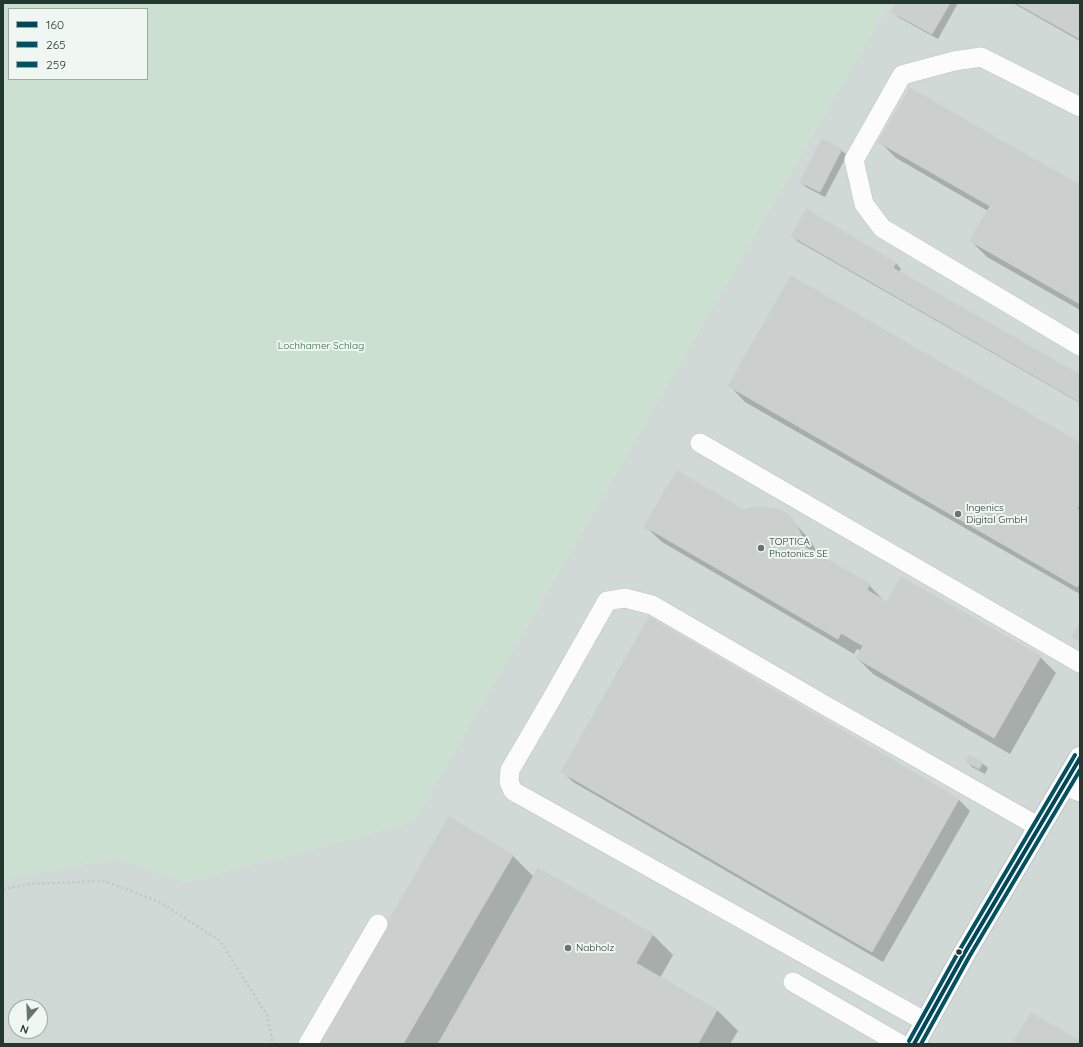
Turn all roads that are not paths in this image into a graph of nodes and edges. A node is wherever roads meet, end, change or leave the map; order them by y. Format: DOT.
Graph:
graph roads {
  1 [pos="1080,107"];
  2 [pos="1080,346"];
  3 [pos="700,443"];
  4 [pos="1080,663"];
  5 [pos="1080,758"];
  6 [pos="1072,789"];
  7 [pos="1039,827"];
  8 [pos="378,924"];
  9 [pos="793,982"];
  10 [pos="926,1022"];
  11 [pos="308,1044"];
  12 [pos="900,1044"];
  13 [pos="914,1044"];
  1 -- 2 [label="lane"];
  3 -- 4 [label="lane"];
  5 -- 6 [label="street"];
  6 -- 7 [label="street"];
  7 -- 10 [label="street"];
  7 -- 10 [label="lane"];
  8 -- 11 [label="lane"];
  9 -- 12 [label="lane"];
  10 -- 13 [label="street"];
}
